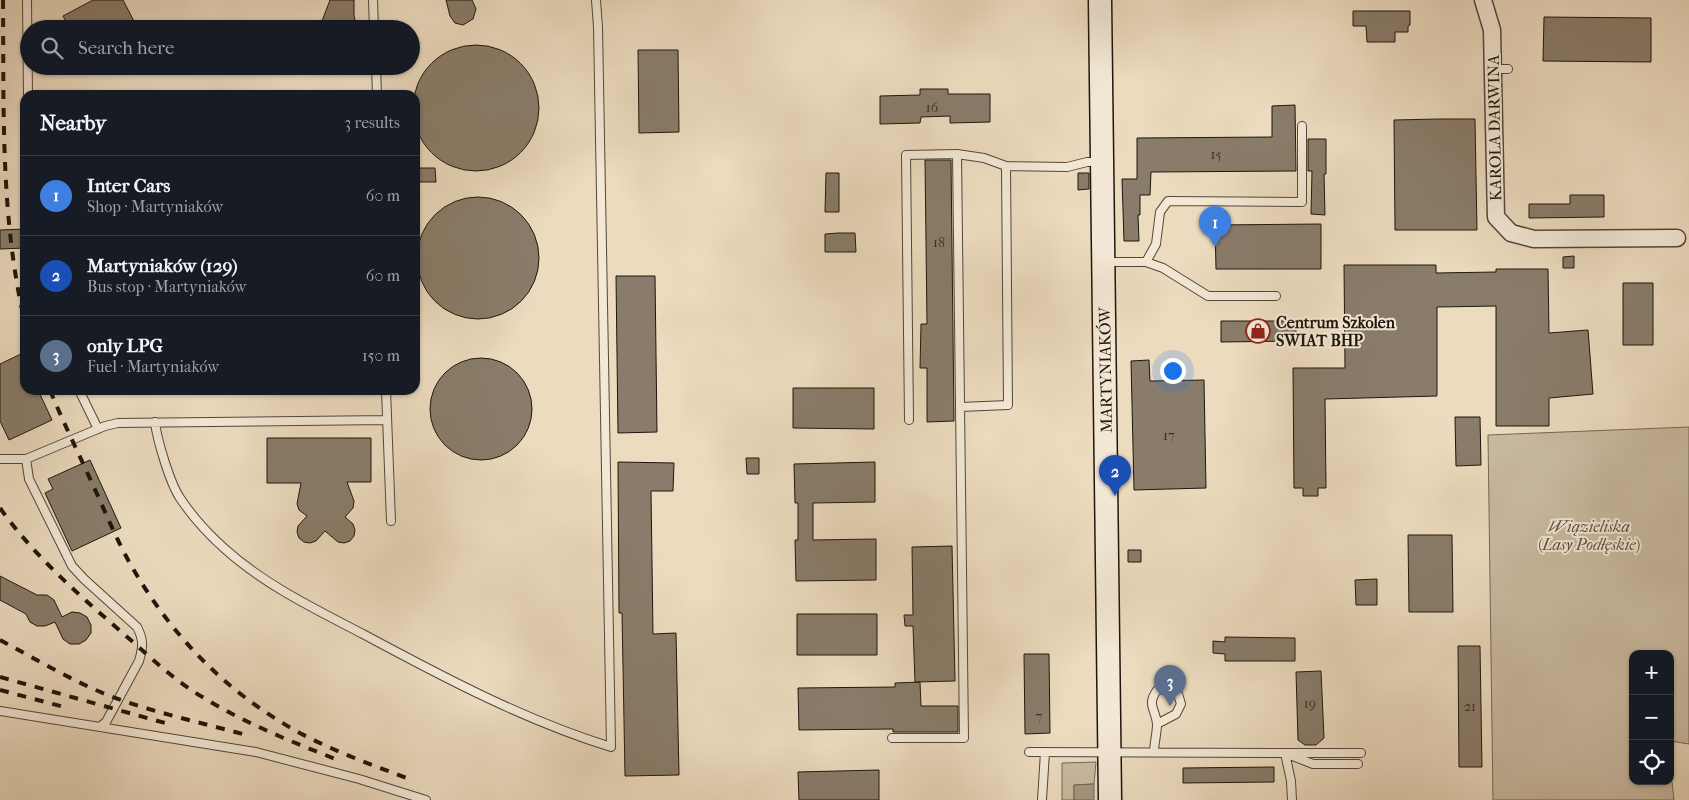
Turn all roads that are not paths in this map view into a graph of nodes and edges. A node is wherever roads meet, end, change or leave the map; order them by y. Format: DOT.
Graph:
graph roads {
  1 [pos="27,0"];
  2 [pos="373,0"];
  3 [pos="596,0"];
  4 [pos="1100,0"];
  5 [pos="1483,0"];
  6 [pos="27,20"];
  7 [pos="374,20"];
  8 [pos="28,75"];
  9 [pos="376,75"];
  10 [pos="28,90"];
  11 [pos="376,90"];
  12 [pos="1302,126"];
  13 [pos="957,154"];
  14 [pos="1102,162"];
  15 [pos="1006,166"];
  16 [pos="1678,238"];
  17 [pos="1103,262"];
  18 [pos="1146,262"];
  19 [pos="1276,296"];
  20 [pos="81,395"];
  21 [pos="386,395"];
  22 [pos="960,406"];
  23 [pos="388,420"];
  24 [pos="909,420"];
  25 [pos="155,422"];
  26 [pos="98,429"];
  27 [pos="26,459"];
  28 [pos="0,460"];
  29 [pos="391,521"];
  30 [pos="0,711"];
  31 [pos="1157,724"];
  32 [pos="101,726"];
  33 [pos="892,738"];
  34 [pos="1029,752"];
  35 [pos="1045,752"];
  36 [pos="1110,753"];
  37 [pos="1154,753"];
  38 [pos="1285,753"];
  39 [pos="1361,753"];
  40 [pos="1358,764"];
  41 [pos="426,800"];
  42 [pos="1042,800"];
  43 [pos="1110,800"];
  44 [pos="1292,800"];
  1 -- 6 [label="lane"];
  2 -- 7 [label="lane"];
  3 -- 25 [label="lane"];
  4 -- 14 [label="main road, MARTYNIAKÓW"];
  5 -- 16 [label="street, KAROLA DARWINA"];
  8 -- 10 [label="lane"];
  9 -- 11 [label="lane"];
  12 -- 18 [label="lane"];
  13 -- 15 [label="lane"];
  13 -- 22 [label="lane"];
  13 -- 24 [label="lane"];
  14 -- 15 [label="lane"];
  14 -- 17 [label="main road, MARTYNIAKÓW"];
  15 -- 22 [label="lane"];
  17 -- 18 [label="lane"];
  17 -- 36 [label="main road, MARTYNIAKÓW"];
  18 -- 19 [label="lane"];
  20 -- 26 [label="lane"];
  21 -- 23 [label="lane"];
  22 -- 33 [label="lane"];
  23 -- 25 [label="lane"];
  23 -- 29 [label="lane"];
  25 -- 26 [label="lane"];
  26 -- 27 [label="lane"];
  27 -- 28 [label="lane"];
  27 -- 32 [label="lane"];
  30 -- 32 [label="lane"];
  31 -- 31 [label="lane"];
  31 -- 37 [label="lane"];
  32 -- 41 [label="lane"];
  34 -- 35 [label="lane"];
  35 -- 36 [label="lane"];
  35 -- 42 [label="lane"];
  36 -- 37 [label="lane"];
  36 -- 43 [label="main road, MARTYNIAKÓW"];
  37 -- 38 [label="lane"];
  38 -- 39 [label="lane"];
  38 -- 40 [label="lane"];
  38 -- 44 [label="lane"];
}
